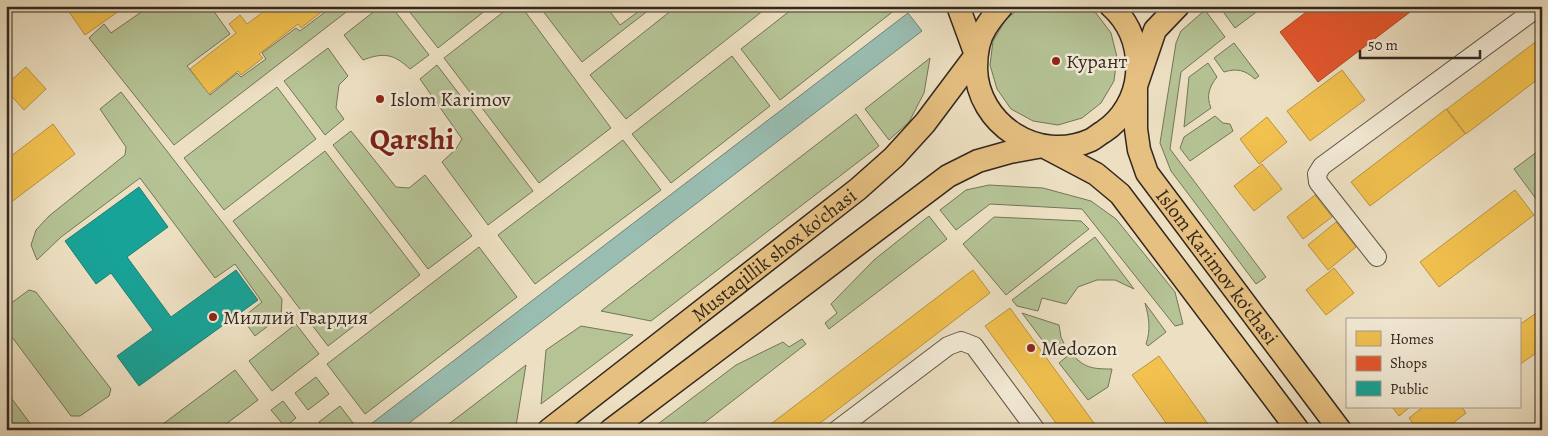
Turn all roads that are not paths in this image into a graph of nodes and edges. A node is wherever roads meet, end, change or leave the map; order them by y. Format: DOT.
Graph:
graph roads {
  1 [pos="958,6"];
  2 [pos="1002,6"];
  3 [pos="1111,6"];
  4 [pos="1178,6"];
  5 [pos="1540,6"];
  6 [pos="976,55"];
  7 [pos="1136,86"];
  8 [pos="1043,146"];
  9 [pos="1377,257"];
  10 [pos="548,430"];
  11 [pos="611,430"];
  12 [pos="837,430"];
  13 [pos="1036,430"];
  14 [pos="1298,430"];
  15 [pos="1340,430"];
  1 -- 6 [label="main road"];
  2 -- 6 [label="main road"];
  3 -- 7 [label="main road"];
  4 -- 7 [label="main road"];
  5 -- 9 [label="lane"];
  6 -- 8 [label="main road"];
  6 -- 10 [label="main road, Mustaqillik shox ko'chasi"];
  7 -- 8 [label="main road"];
  7 -- 15 [label="main road, Islom Karimov ko‘chasi"];
  8 -- 11 [label="main road, Mustaqillik shox ko'chasi"];
  8 -- 14 [label="main road, Islom Karimov ko‘chasi"];
  12 -- 13 [label="lane"];
}
